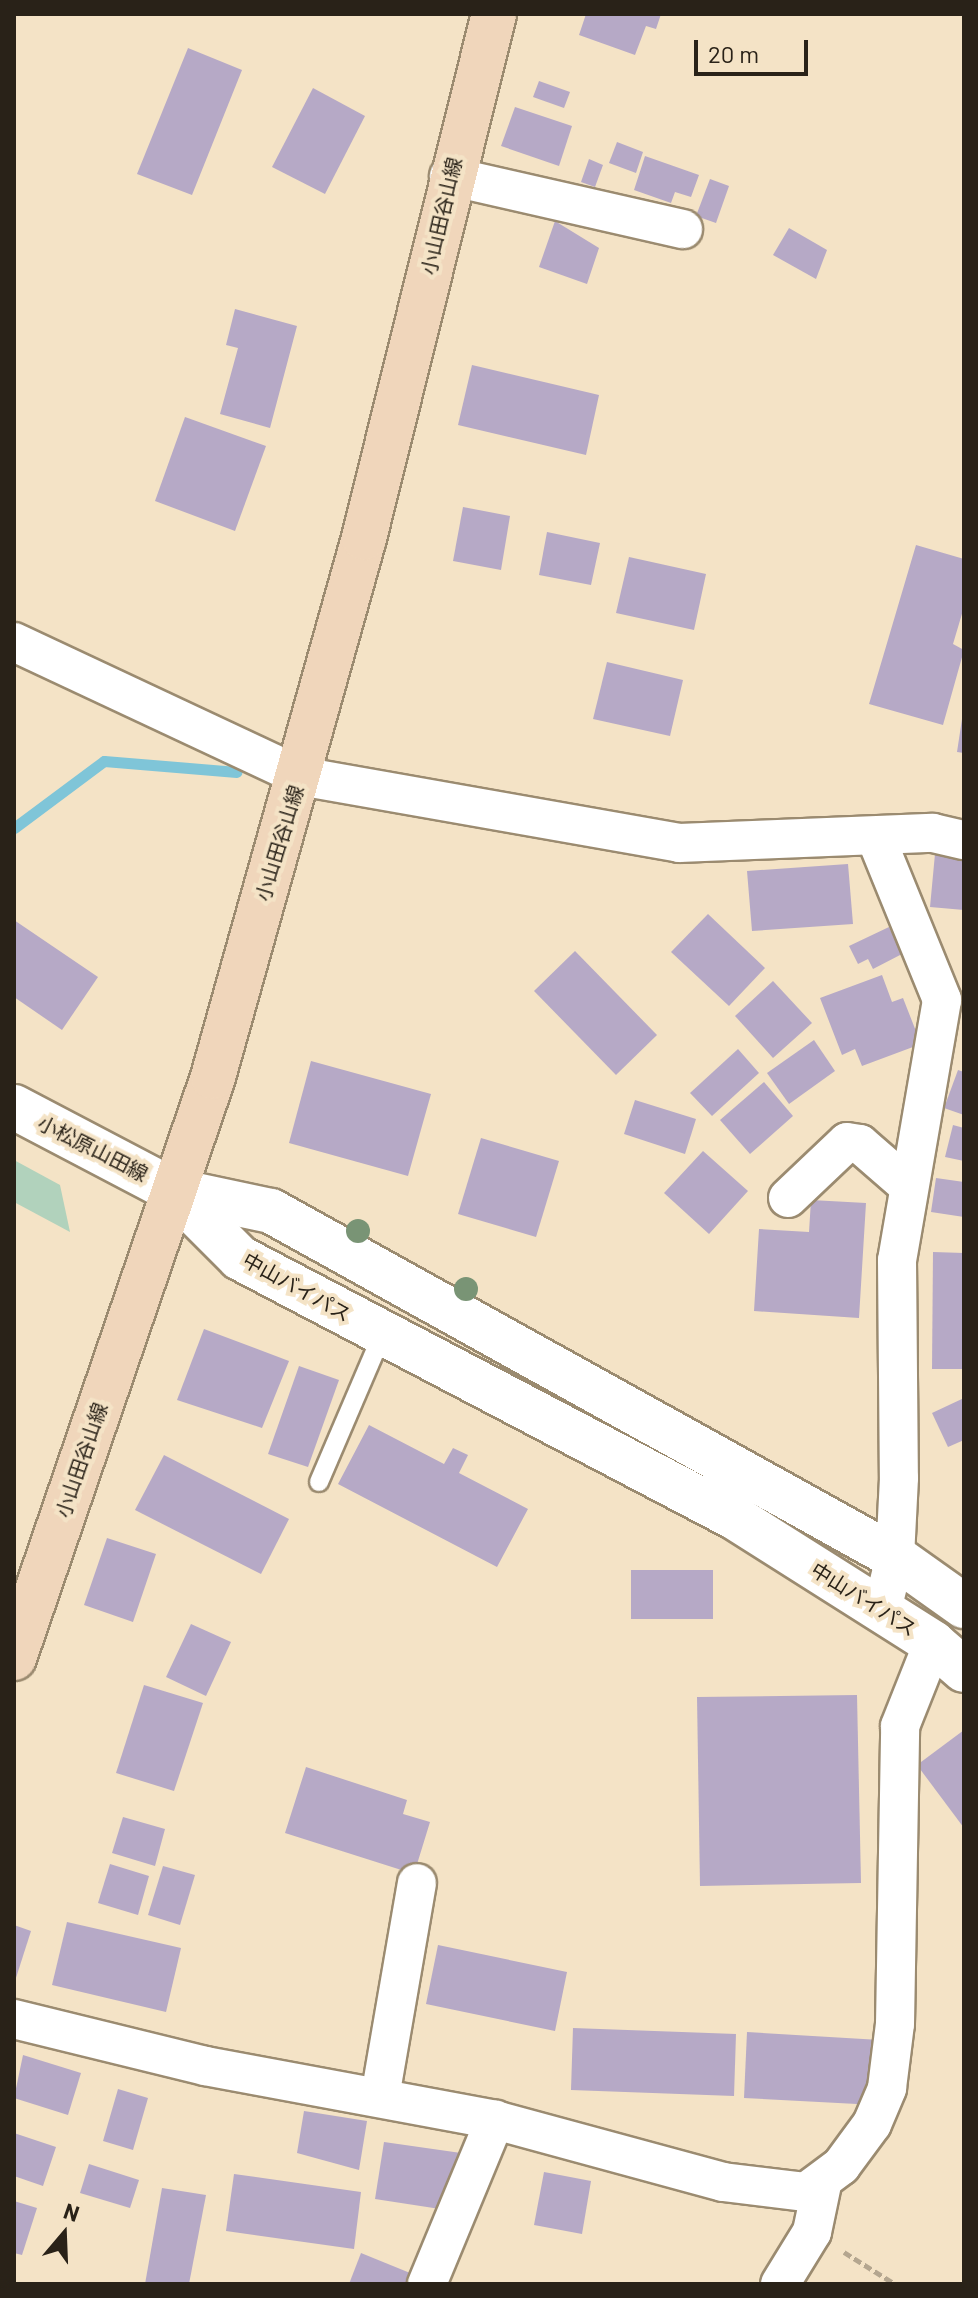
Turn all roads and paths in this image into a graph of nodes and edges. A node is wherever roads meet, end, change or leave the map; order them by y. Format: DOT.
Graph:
graph roads {
  1 [pos="494,14"];
  2 [pos="449,176"];
  3 [pos="683,229"];
  4 [pos="14,642"];
  5 [pos="300,776"];
  6 [pos="876,838"];
  7 [pos="964,840"];
  8 [pos="953,1012"];
  9 [pos="14,1107"];
  10 [pos="906,1184"];
  11 [pos="172,1190"];
  12 [pos="788,1198"];
  13 [pos="382,1335"];
  14 [pos="319,1482"];
  15 [pos="895,1557"];
  16 [pos="964,1606"];
  17 [pos="882,1610"];
  18 [pos="948,1656"];
  19 [pos="14,1658"];
  20 [pos="417,1883"];
  21 [pos="14,2019"];
  22 [pos="380,2097"];
  23 [pos="495,2120"];
  24 [pos="822,2184"];
  25 [pos="812,2232"];
  26 [pos="427,2284"];
  27 [pos="780,2284"];
  28 [pos="895,2284"];
  1 -- 2 [label="main road, 小山田谷山線"];
  2 -- 3 [label="street"];
  2 -- 5 [label="main road, 小山田谷山線"];
  4 -- 5 [label="street"];
  5 -- 6 [label="street"];
  5 -- 11 [label="main road, 小山田谷山線"];
  6 -- 7 [label="street"];
  6 -- 8 [label="street"];
  8 -- 10 [label="street"];
  9 -- 11 [label="street, 小松原山田線"];
  10 -- 12 [label="street"];
  10 -- 15 [label="street"];
  11 -- 13 [label="street, 中山バイパス"];
  11 -- 15 [label="street"];
  11 -- 19 [label="main road, 小山田谷山線"];
  13 -- 14 [label="lane"];
  13 -- 17 [label="street, 中山バイパス"];
  15 -- 16 [label="street"];
  15 -- 17 [label="street"];
  17 -- 18 [label="street, 中山バイパス"];
  18 -- 24 [label="street"];
  20 -- 22 [label="street"];
  21 -- 22 [label="street"];
  22 -- 23 [label="street"];
  23 -- 24 [label="street"];
  23 -- 26 [label="street"];
  24 -- 25 [label="street"];
  25 -- 27 [label="street"];
  25 -- 28 [label="path"];
}
